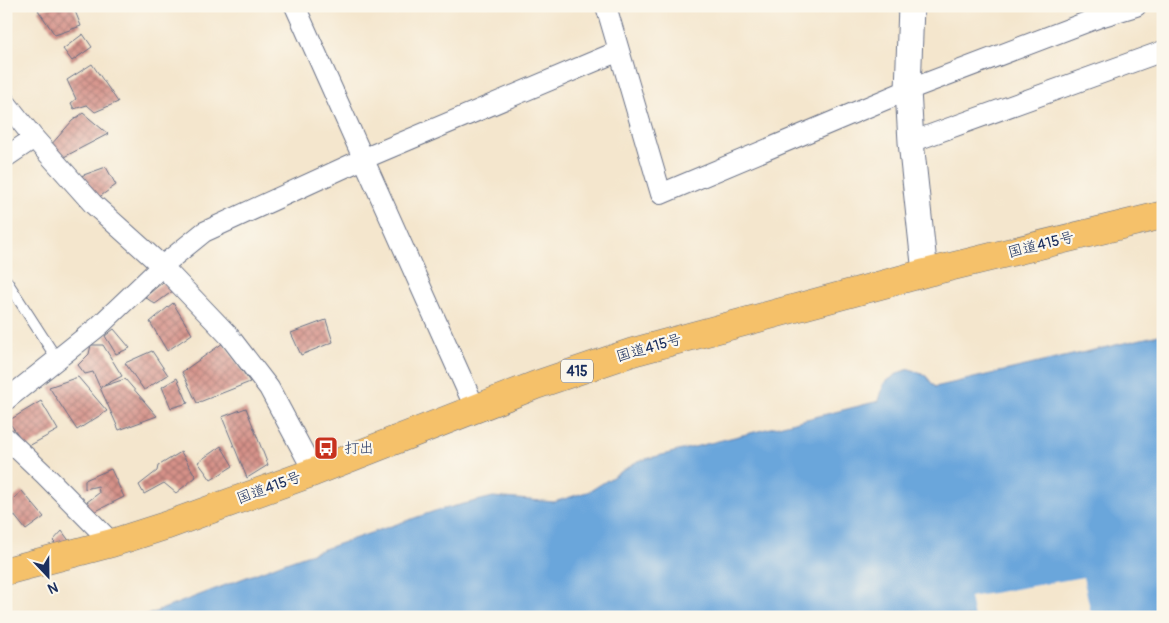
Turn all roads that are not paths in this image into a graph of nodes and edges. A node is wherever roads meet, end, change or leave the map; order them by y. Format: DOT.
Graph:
graph roads {
  1 [pos="296,6"];
  2 [pos="606,6"];
  3 [pos="912,6"];
  4 [pos="1136,6"];
  5 [pos="619,50"];
  6 [pos="1163,51"];
  7 [pos="908,90"];
  8 [pos="6,103"];
  9 [pos="34,138"];
  10 [pos="911,142"];
  11 [pos="6,157"];
  12 [pos="363,159"];
  13 [pos="1163,215"];
  14 [pos="162,266"];
  15 [pos="925,273"];
  16 [pos="6,280"];
  17 [pos="57,359"];
  18 [pos="6,400"];
  19 [pos="475,408"];
  20 [pos="6,438"];
  21 [pos="314,472"];
  22 [pos="112,543"];
  23 [pos="6,571"];
  1 -- 12 [label="street"];
  2 -- 5 [label="street"];
  3 -- 7 [label="street"];
  4 -- 7 [label="street"];
  5 -- 7 [label="street"];
  5 -- 12 [label="street"];
  6 -- 10 [label="street"];
  7 -- 10 [label="street"];
  8 -- 9 [label="street"];
  9 -- 11 [label="street"];
  9 -- 14 [label="street"];
  10 -- 15 [label="street"];
  12 -- 14 [label="street"];
  12 -- 19 [label="street"];
  13 -- 15 [label="highway, 国道415号 / 415"];
  14 -- 17 [label="street"];
  14 -- 21 [label="street"];
  15 -- 19 [label="highway, 国道415号 / 415"];
  16 -- 17 [label="lane"];
  17 -- 18 [label="street"];
  19 -- 21 [label="highway, 国道415号 / 415"];
  20 -- 22 [label="street"];
  21 -- 22 [label="highway, 国道415号 / 415"];
  22 -- 23 [label="highway, 国道415号 / 415"];
}
